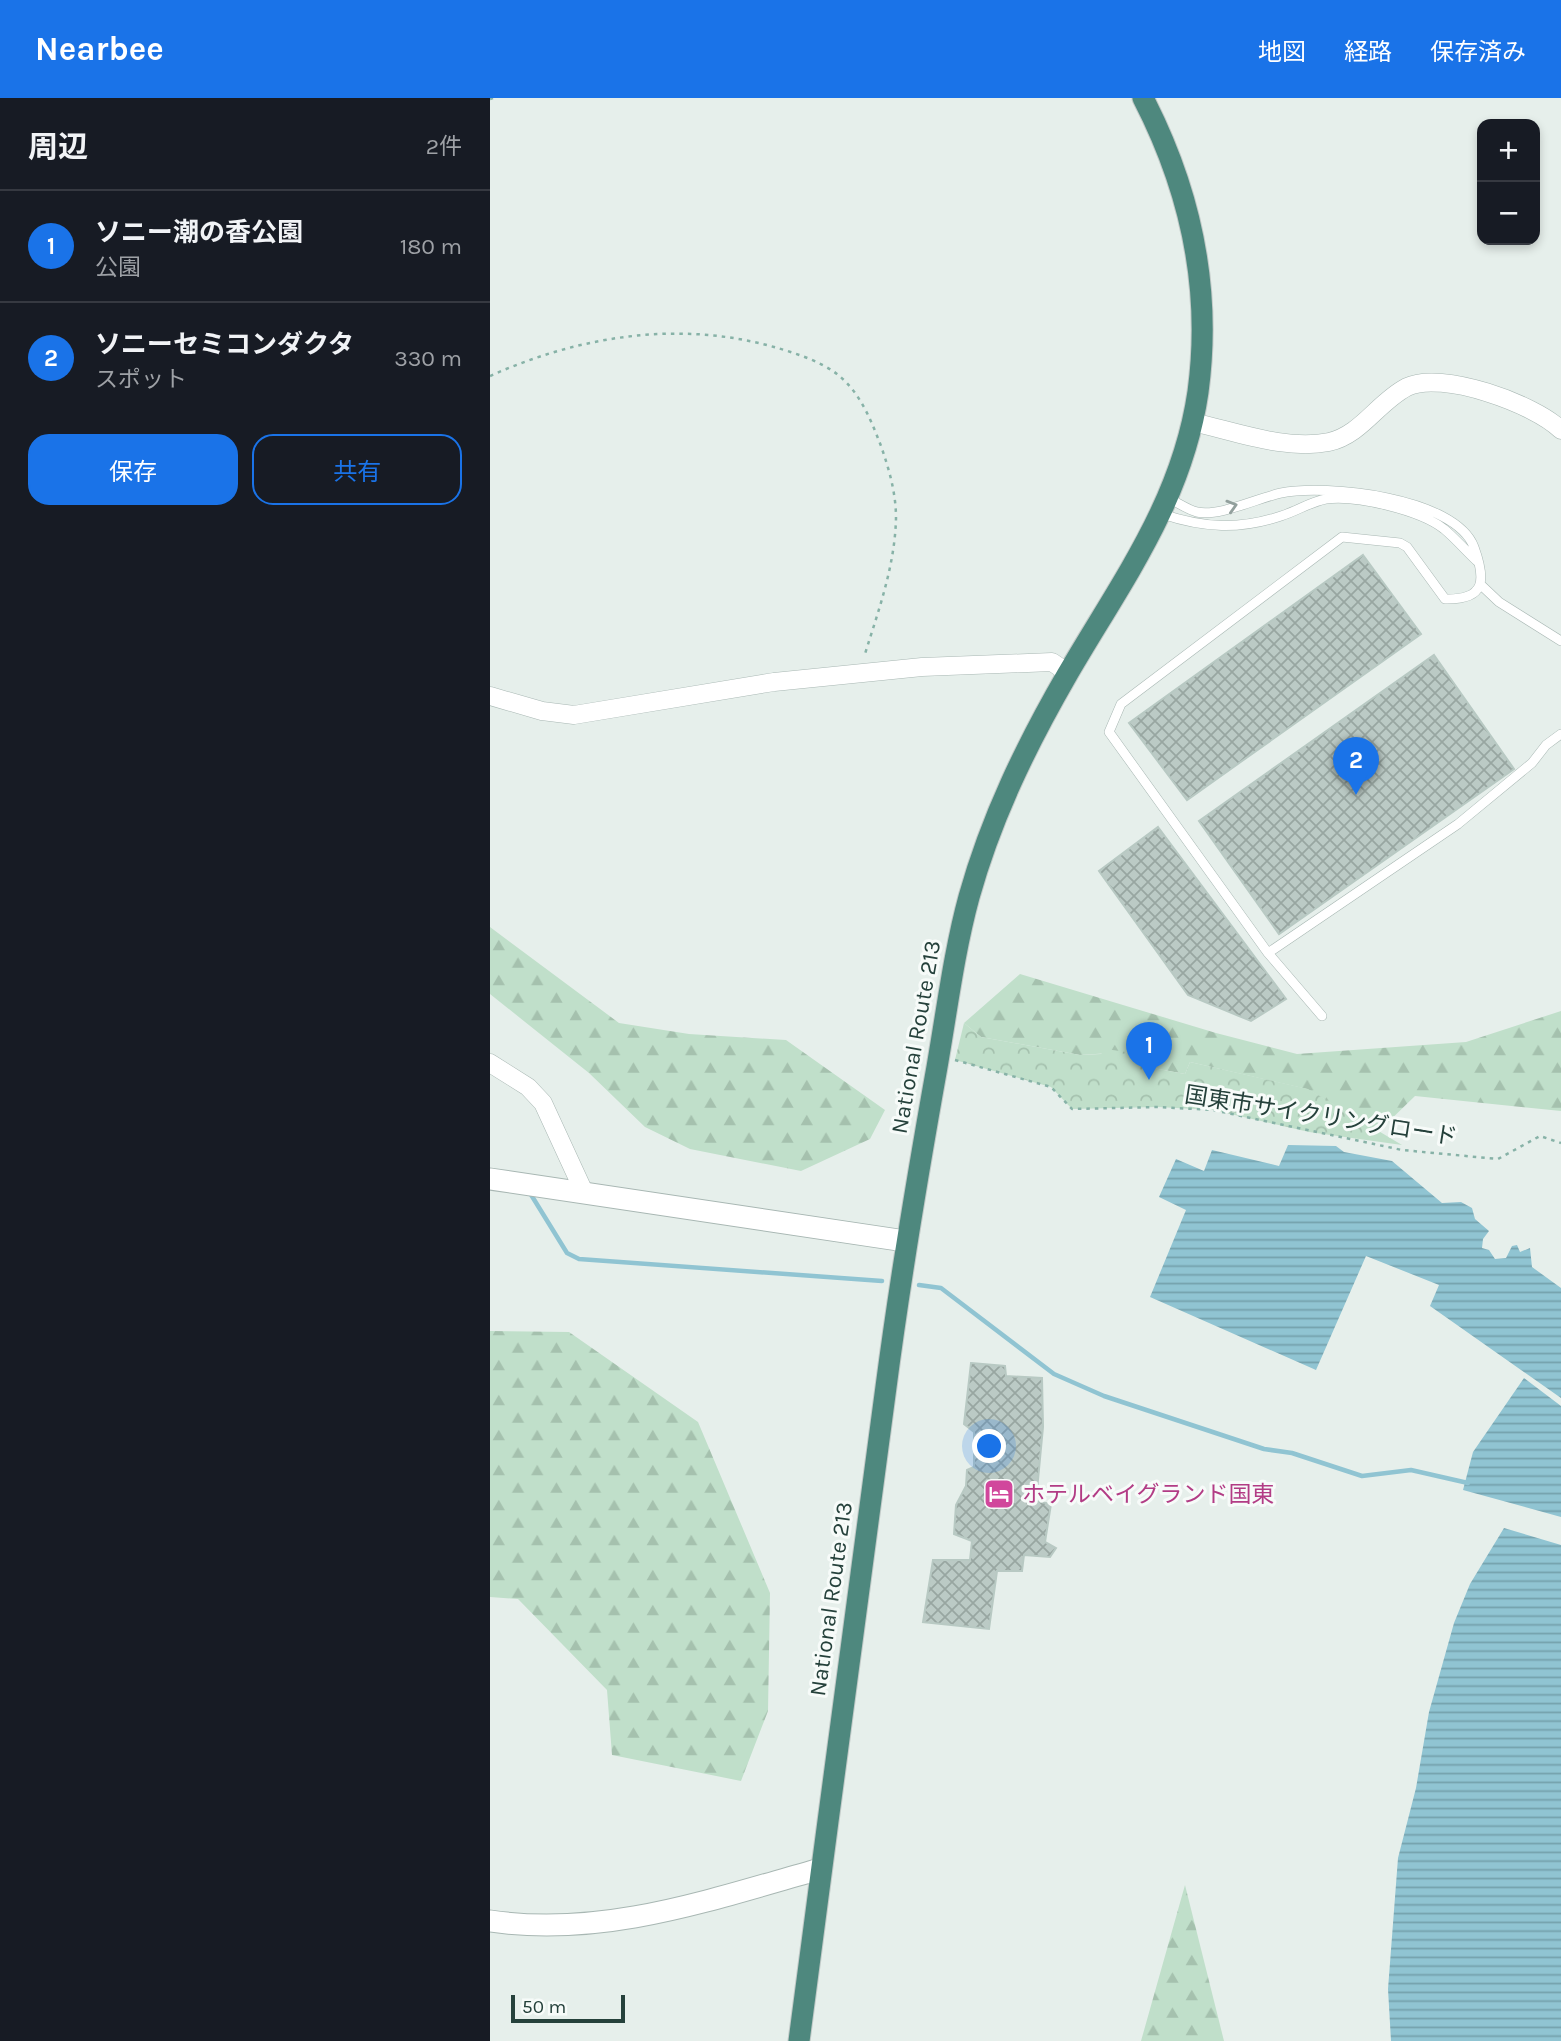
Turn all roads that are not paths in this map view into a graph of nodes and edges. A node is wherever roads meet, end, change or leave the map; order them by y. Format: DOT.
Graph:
graph roads {
  1 [pos="1143,98"];
  2 [pos="1192,422"];
  3 [pos="1561,430"];
  4 [pos="1165,506"];
  5 [pos="1480,563"];
  6 [pos="1481,585"];
  7 [pos="1561,641"];
  8 [pos="1068,673"];
  9 [pos="490,696"];
  10 [pos="1561,734"];
  11 [pos="1268,953"];
  12 [pos="1322,1016"];
  13 [pos="490,1063"];
  14 [pos="490,1179"];
  15 [pos="584,1192"];
  16 [pos="905,1241"];
  17 [pos="820,1869"];
  18 [pos="490,1922"];
  19 [pos="799,2041"];
  1 -- 2 [label="highway, National Route 213"];
  2 -- 3 [label="street"];
  2 -- 4 [label="highway, National Route 213"];
  4 -- 5 [label="lane"];
  4 -- 5 [label="lane, one-way"];
  4 -- 8 [label="highway, National Route 213"];
  5 -- 6 [label="lane"];
  6 -- 7 [label="lane"];
  6 -- 11 [label="lane"];
  8 -- 9 [label="street"];
  8 -- 16 [label="highway, National Route 213"];
  10 -- 11 [label="lane"];
  11 -- 12 [label="lane"];
  13 -- 15 [label="street"];
  14 -- 15 [label="street"];
  15 -- 16 [label="street"];
  16 -- 17 [label="highway, National Route 213"];
  17 -- 18 [label="street"];
  17 -- 19 [label="highway, National Route 213"];
}
